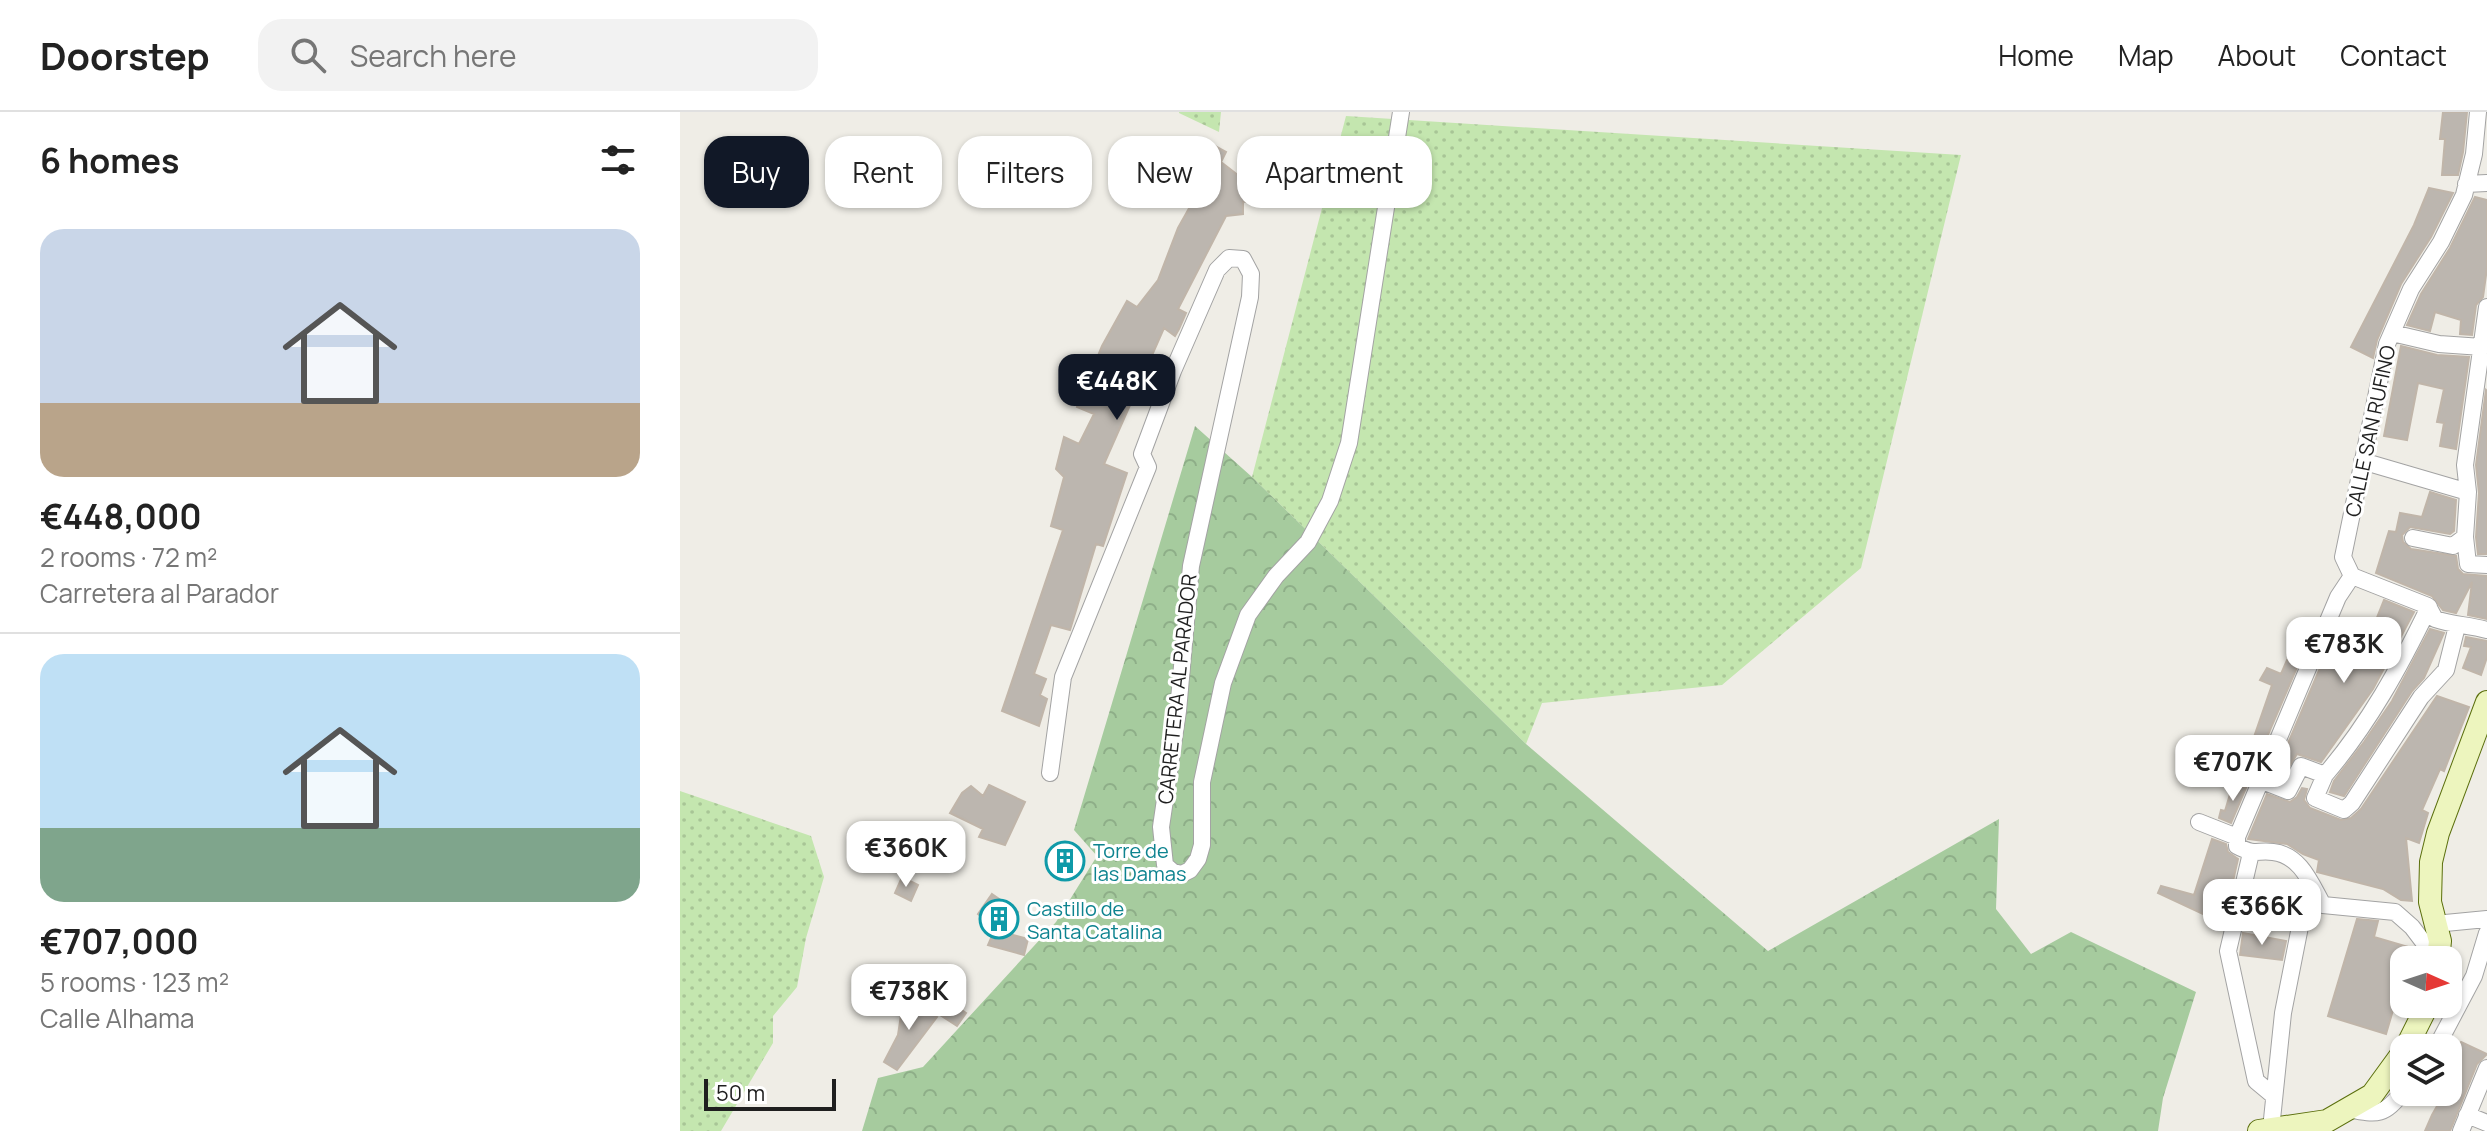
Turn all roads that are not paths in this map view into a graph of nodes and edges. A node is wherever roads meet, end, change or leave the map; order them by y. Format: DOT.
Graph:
graph roads {
  1 [pos="1401,112"];
  2 [pos="2478,112"];
  3 [pos="2487,183"];
  4 [pos="2466,184"];
  5 [pos="2487,307"];
  6 [pos="2392,333"];
  7 [pos="2482,347"];
  8 [pos="2362,461"];
  9 [pos="2468,492"];
  10 [pos="2465,537"];
  11 [pos="2413,538"];
  12 [pos="2487,565"];
  13 [pos="2352,576"];
  14 [pos="2429,607"];
  15 [pos="2457,626"];
  16 [pos="2487,630"];
  17 [pos="2487,702"];
  18 [pos="1050,773"];
  19 [pos="2325,775"];
  20 [pos="2260,780"];
  21 [pos="2199,822"];
  22 [pos="2237,837"];
  23 [pos="2251,853"];
  24 [pos="2309,881"];
  25 [pos="2487,919"];
  26 [pos="2435,924"];
  27 [pos="2487,933"];
  28 [pos="2427,946"];
  29 [pos="2439,946"];
  30 [pos="2443,1034"];
  31 [pos="2487,1068"];
  32 [pos="2390,1070"];
  33 [pos="2274,1096"];
  34 [pos="2392,1106"];
  35 [pos="2348,1109"];
  36 [pos="2464,1123"];
  37 [pos="2487,1123"];
  38 [pos="2265,1130"];
  1 -- 18 [label="street, CARRETERA AL PARADOR"];
  2 -- 4 [label="street, CALLE SAN RUFINO"];
  3 -- 4 [label="street"];
  4 -- 6 [label="street, CALLE SAN RUFINO"];
  5 -- 7 [label="street"];
  6 -- 7 [label="street"];
  6 -- 8 [label="street, CALLE SAN RUFINO"];
  7 -- 9 [label="street"];
  8 -- 9 [label="street"];
  8 -- 13 [label="street, CALLE SAN RUFINO"];
  9 -- 10 [label="street"];
  10 -- 11 [label="street"];
  10 -- 12 [label="street"];
  13 -- 14 [label="street"];
  13 -- 20 [label="street"];
  14 -- 15 [label="street"];
  14 -- 19 [label="street"];
  15 -- 16 [label="street"];
  15 -- 19 [label="street"];
  17 -- 26 [label="main road"];
  19 -- 20 [label="street"];
  20 -- 22 [label="street"];
  21 -- 22 [label="street"];
  22 -- 23 [label="street"];
  23 -- 24 [label="street"];
  23 -- 33 [label="street"];
  24 -- 28 [label="street"];
  24 -- 33 [label="street"];
  25 -- 26 [label="street"];
  26 -- 29 [label="main road"];
  27 -- 30 [label="street"];
  31 -- 36 [label="street"];
  32 -- 35 [label="main road"];
  33 -- 38 [label="street"];
  34 -- 35 [label="street"];
  35 -- 38 [label="main road"];
  36 -- 37 [label="street"];
}
